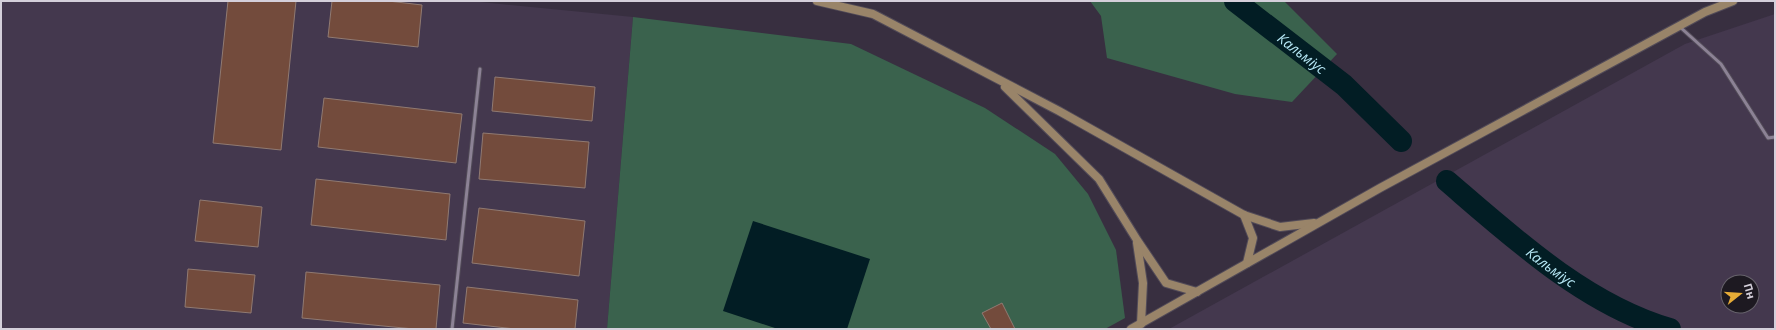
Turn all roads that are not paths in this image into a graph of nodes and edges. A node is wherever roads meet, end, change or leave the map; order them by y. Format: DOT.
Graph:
graph roads {
  1 [pos="817,1"];
  2 [pos="1733,1"];
  3 [pos="1679,26"];
  4 [pos="480,69"];
  5 [pos="998,81"];
  6 [pos="1775,137"];
  7 [pos="1244,215"];
  8 [pos="1319,222"];
  9 [pos="1137,240"];
  10 [pos="1247,263"];
  11 [pos="1196,292"];
  12 [pos="1140,324"];
  13 [pos="452,329"];
  14 [pos="1131,329"];
  1 -- 5 [label="street"];
  2 -- 3 [label="street"];
  3 -- 6 [label="lane"];
  3 -- 8 [label="street"];
  4 -- 13 [label="lane"];
  5 -- 7 [label="street"];
  5 -- 9 [label="street"];
  7 -- 8 [label="street"];
  7 -- 10 [label="street"];
  8 -- 10 [label="street"];
  9 -- 11 [label="street"];
  9 -- 12 [label="street"];
  10 -- 11 [label="street"];
  11 -- 12 [label="street"];
  12 -- 14 [label="street"];
}
